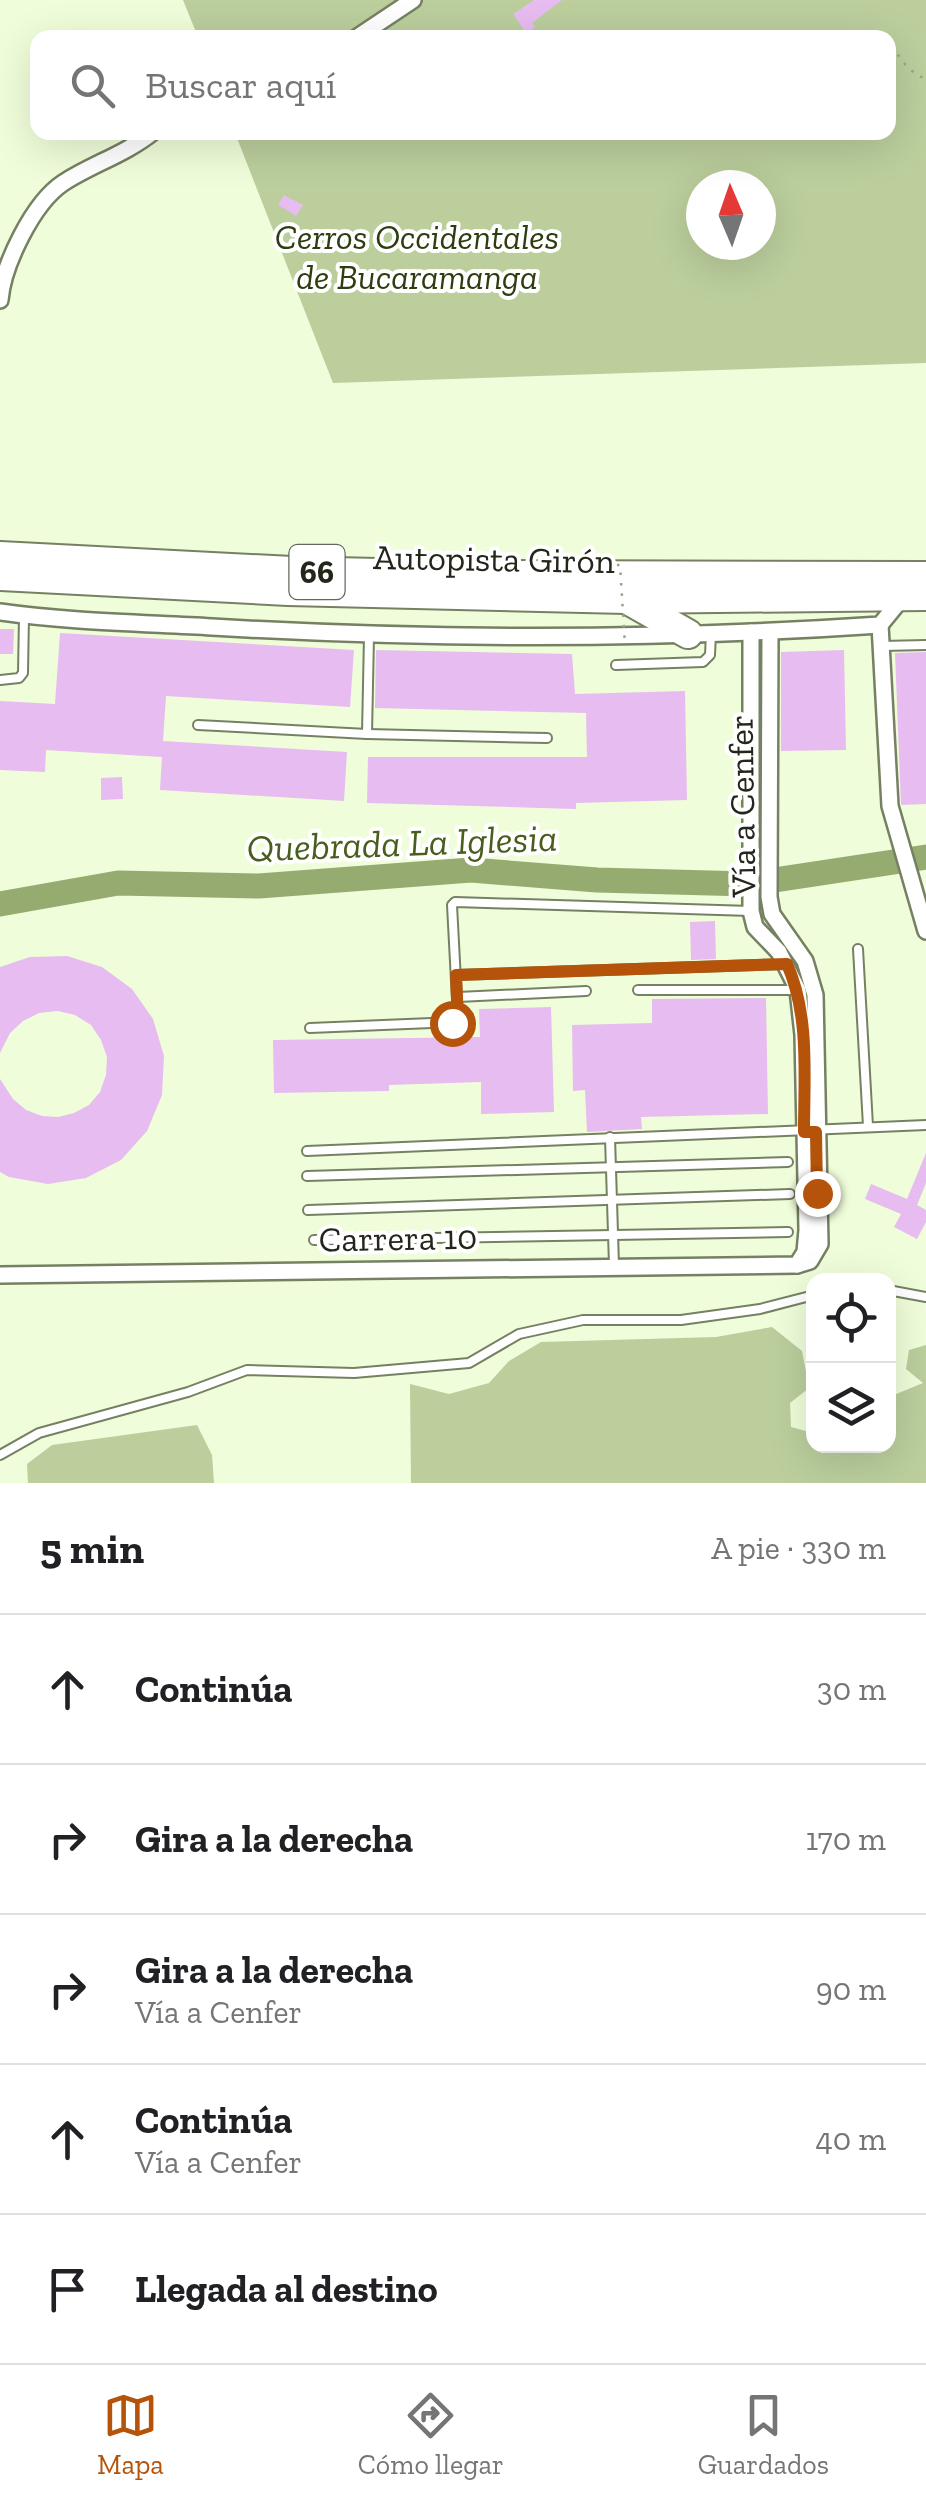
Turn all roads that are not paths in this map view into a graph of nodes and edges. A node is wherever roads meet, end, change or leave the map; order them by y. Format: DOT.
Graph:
graph roads {
  1 [pos="413,0"];
  2 [pos="368,30"];
  3 [pos="141,140"];
  4 [pos="0,300"];
  5 [pos="0,556"];
  6 [pos="0,576"];
  7 [pos="926,576"];
  8 [pos="914,596"];
  9 [pos="626,599"];
  10 [pos="0,612"];
  11 [pos="24,616"];
  12 [pos="880,625"];
  13 [pos="750,632"];
  14 [pos="770,632"];
  15 [pos="699,634"];
  16 [pos="370,636"];
  17 [pos="926,645"];
  18 [pos="882,646"];
  19 [pos="616,666"];
  20 [pos="0,680"];
  21 [pos="198,726"];
  22 [pos="366,734"];
  23 [pos="546,738"];
  24 [pos="750,903"];
  25 [pos="926,931"];
  26 [pos="858,949"];
  27 [pos="787,964"];
  28 [pos="456,975"];
  29 [pos="638,990"];
  30 [pos="798,990"];
  31 [pos="586,991"];
  32 [pos="458,997"];
  33 [pos="310,1028"];
  34 [pos="926,1125"];
  35 [pos="868,1126"];
  36 [pos="810,1132"];
  37 [pos="610,1137"];
  38 [pos="307,1151"];
  39 [pos="788,1162"];
  40 [pos="610,1166"];
  41 [pos="307,1176"];
  42 [pos="790,1194"];
  43 [pos="612,1199"];
  44 [pos="308,1210"];
  45 [pos="788,1232"];
  46 [pos="613,1236"];
  47 [pos="314,1240"];
  48 [pos="797,1264"];
  49 [pos="614,1265"];
  50 [pos="0,1275"];
  51 [pos="896,1291"];
  52 [pos="806,1297"];
  53 [pos="926,1297"];
  54 [pos="0,1455"];
  1 -- 2 [label="street"];
  3 -- 4 [label="street"];
  5 -- 7 [label="highway, Autopista Girón / 66"];
  6 -- 9 [label="highway, Autopista Girón / 66"];
  8 -- 9 [label="highway, Autopista Girón / 66"];
  8 -- 12 [label="street"];
  9 -- 15 [label="highway"];
  10 -- 11 [label="street"];
  11 -- 16 [label="street"];
  11 -- 20 [label="lane"];
  12 -- 14 [label="street"];
  12 -- 18 [label="street"];
  13 -- 14 [label="street"];
  13 -- 15 [label="street"];
  13 -- 24 [label="street, Vía a Cenfer"];
  14 -- 36 [label="street, Vía a Cenfer"];
  15 -- 16 [label="street"];
  15 -- 19 [label="lane"];
  16 -- 22 [label="lane"];
  17 -- 18 [label="lane"];
  18 -- 25 [label="street"];
  21 -- 22 [label="lane"];
  22 -- 23 [label="lane"];
  24 -- 27 [label="street, Vía a Cenfer"];
  24 -- 28 [label="lane"];
  26 -- 35 [label="lane"];
  27 -- 28 [label="lane"];
  27 -- 30 [label="street, Vía a Cenfer"];
  28 -- 32 [label="lane"];
  29 -- 30 [label="lane"];
  30 -- 36 [label="street, Vía a Cenfer"];
  31 -- 32 [label="lane"];
  32 -- 33 [label="lane"];
  34 -- 35 [label="lane"];
  35 -- 36 [label="lane"];
  36 -- 37 [label="lane"];
  36 -- 48 [label="street, Vía a Cenfer"];
  37 -- 38 [label="lane"];
  37 -- 40 [label="lane"];
  39 -- 40 [label="lane"];
  40 -- 41 [label="lane"];
  40 -- 43 [label="lane"];
  42 -- 43 [label="lane"];
  43 -- 44 [label="lane"];
  43 -- 46 [label="lane"];
  45 -- 46 [label="lane"];
  46 -- 47 [label="lane"];
  46 -- 49 [label="lane"];
  48 -- 49 [label="street, Carrera 10"];
  49 -- 50 [label="street, Carrera 10"];
  51 -- 53 [label="lane"];
  52 -- 54 [label="lane"];
}
